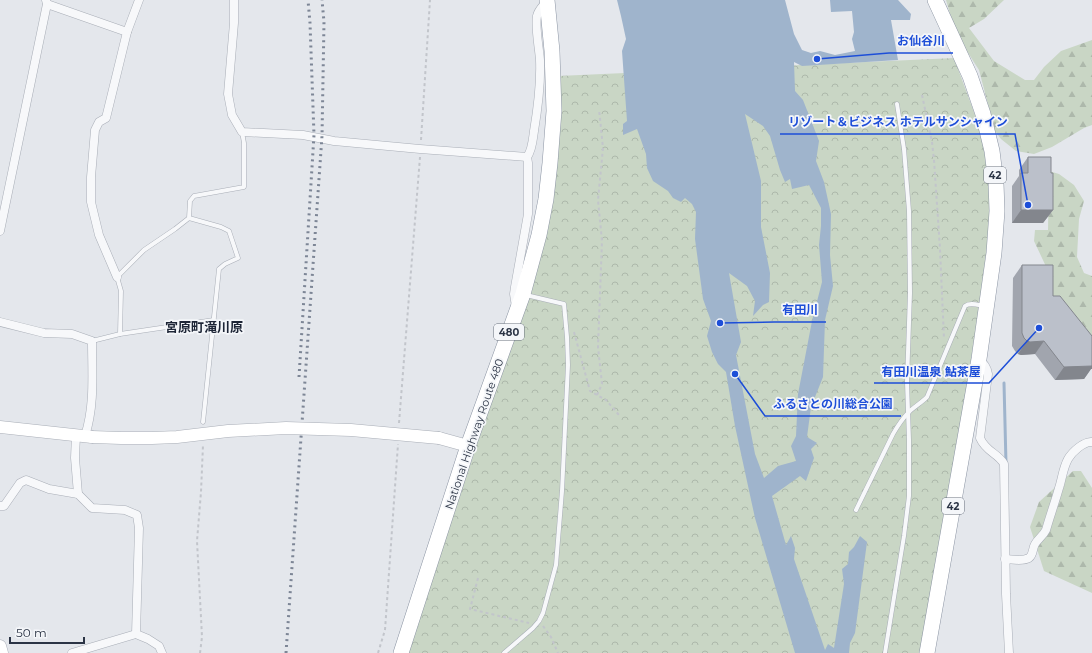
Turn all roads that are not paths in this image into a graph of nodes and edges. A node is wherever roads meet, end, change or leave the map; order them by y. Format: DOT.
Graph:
graph roads {
  1 [pos="139,0"];
  2 [pos="234,0"];
  3 [pos="547,0"];
  4 [pos="935,0"];
  5 [pos="47,2"];
  6 [pos="127,32"];
  7 [pos="897,104"];
  8 [pos="242,132"];
  9 [pos="527,157"];
  10 [pos="189,218"];
  11 [pos="0,231"];
  12 [pos="117,277"];
  13 [pos="523,294"];
  14 [pos="986,306"];
  15 [pos="517,312"];
  16 [pos="214,320"];
  17 [pos="0,322"];
  18 [pos="120,334"];
  19 [pos="92,341"];
  20 [pos="979,359"];
  21 [pos="908,413"];
  22 [pos="204,422"];
  23 [pos="0,426"];
  24 [pos="84,436"];
  25 [pos="1092,442"];
  26 [pos="468,446"];
  27 [pos="78,494"];
  28 [pos="0,506"];
  29 [pos="856,510"];
  30 [pos="1005,559"];
  31 [pos="136,634"];
  32 [pos="0,646"];
  33 [pos="2,653"];
  34 [pos="72,653"];
  35 [pos="162,653"];
  36 [pos="401,653"];
  37 [pos="504,653"];
  38 [pos="885,653"];
  39 [pos="927,653"];
  40 [pos="1009,653"];
  1 -- 6 [label="street"];
  2 -- 8 [label="street"];
  3 -- 9 [label="street"];
  3 -- 13 [label="highway, National Highway Route 480 / 480"];
  4 -- 14 [label="highway, 42"];
  5 -- 6 [label="street"];
  5 -- 11 [label="street"];
  6 -- 12 [label="street"];
  7 -- 21 [label="lane"];
  8 -- 9 [label="street"];
  8 -- 10 [label="lane"];
  9 -- 15 [label="street"];
  10 -- 12 [label="lane"];
  10 -- 16 [label="lane"];
  12 -- 18 [label="lane"];
  13 -- 15 [label="highway, National Highway Route 480 / 480"];
  13 -- 37 [label="lane"];
  14 -- 20 [label="highway, 42"];
  14 -- 21 [label="lane"];
  15 -- 26 [label="highway, National Highway Route 480 / 480"];
  16 -- 18 [label="lane"];
  16 -- 22 [label="lane"];
  17 -- 19 [label="street"];
  18 -- 19 [label="lane"];
  19 -- 24 [label="street"];
  20 -- 30 [label="street"];
  20 -- 39 [label="highway, 42"];
  21 -- 29 [label="lane"];
  21 -- 38 [label="lane"];
  23 -- 24 [label="street"];
  24 -- 26 [label="street, bridge"];
  24 -- 27 [label="street"];
  25 -- 30 [label="street"];
  26 -- 36 [label="highway, National Highway Route 480 / 480"];
  27 -- 28 [label="street"];
  27 -- 31 [label="street"];
  30 -- 40 [label="street"];
  31 -- 34 [label="street"];
  31 -- 35 [label="street"];
  32 -- 33 [label="street"];
}
